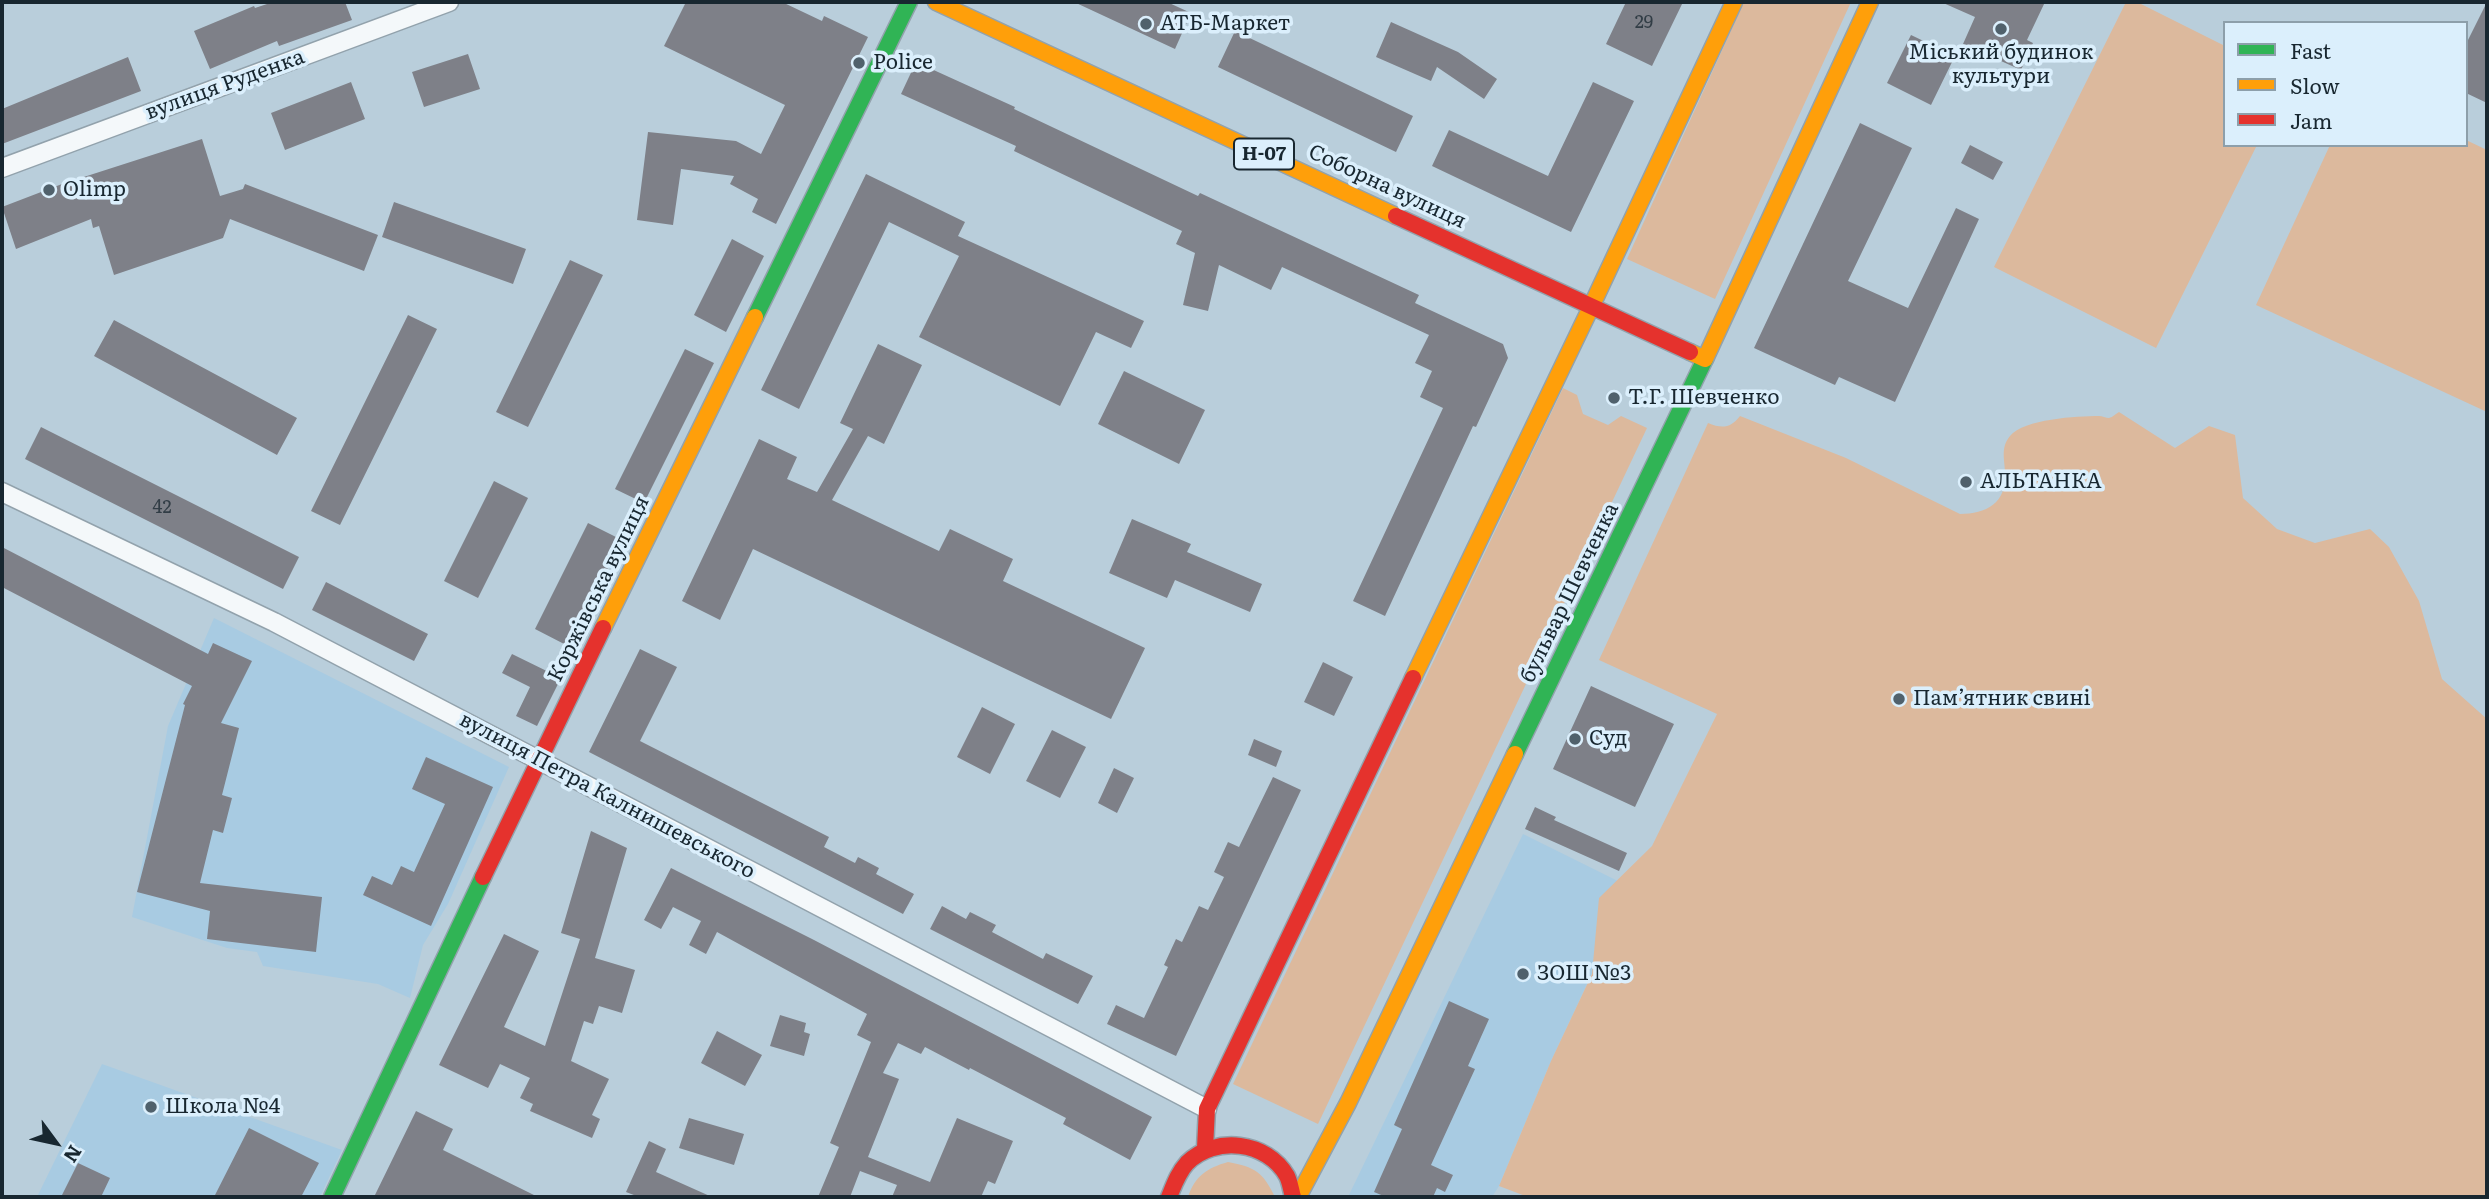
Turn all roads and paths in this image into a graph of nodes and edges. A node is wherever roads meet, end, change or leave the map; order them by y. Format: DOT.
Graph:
graph roads {
  1 [pos="449,2"];
  2 [pos="909,2"];
  3 [pos="936,2"];
  4 [pos="1734,2"];
  5 [pos="1870,2"];
  6 [pos="2,168"];
  7 [pos="1592,305"];
  8 [pos="1705,359"];
  9 [pos="2,492"];
  10 [pos="538,760"];
  11 [pos="1207,1109"];
  12 [pos="1205,1148"];
  13 [pos="332,1197"];
  14 [pos="1169,1197"];
  15 [pos="1295,1197"];
  1 -- 6 [label="street, вулиця Руденка"];
  2 -- 10 [label="main road, Коржівська вулиця"];
  3 -- 7 [label="main road, Соборна вулиця / Н-07"];
  4 -- 7 [label="main road"];
  5 -- 8 [label="main road, бульвар Шевченка"];
  7 -- 8 [label="main road, Соборна вулиця / Н-07"];
  7 -- 11 [label="main road"];
  8 -- 15 [label="main road, бульвар Шевченка"];
  9 -- 10 [label="street, вулиця Петра Калнишевського"];
  10 -- 11 [label="street, вулиця Петра Калнишевського"];
  10 -- 13 [label="main road, Коржівська вулиця"];
  11 -- 12 [label="main road"];
  12 -- 14 [label="main road"];
  12 -- 15 [label="main road, бульвар Шевченка"];
}
